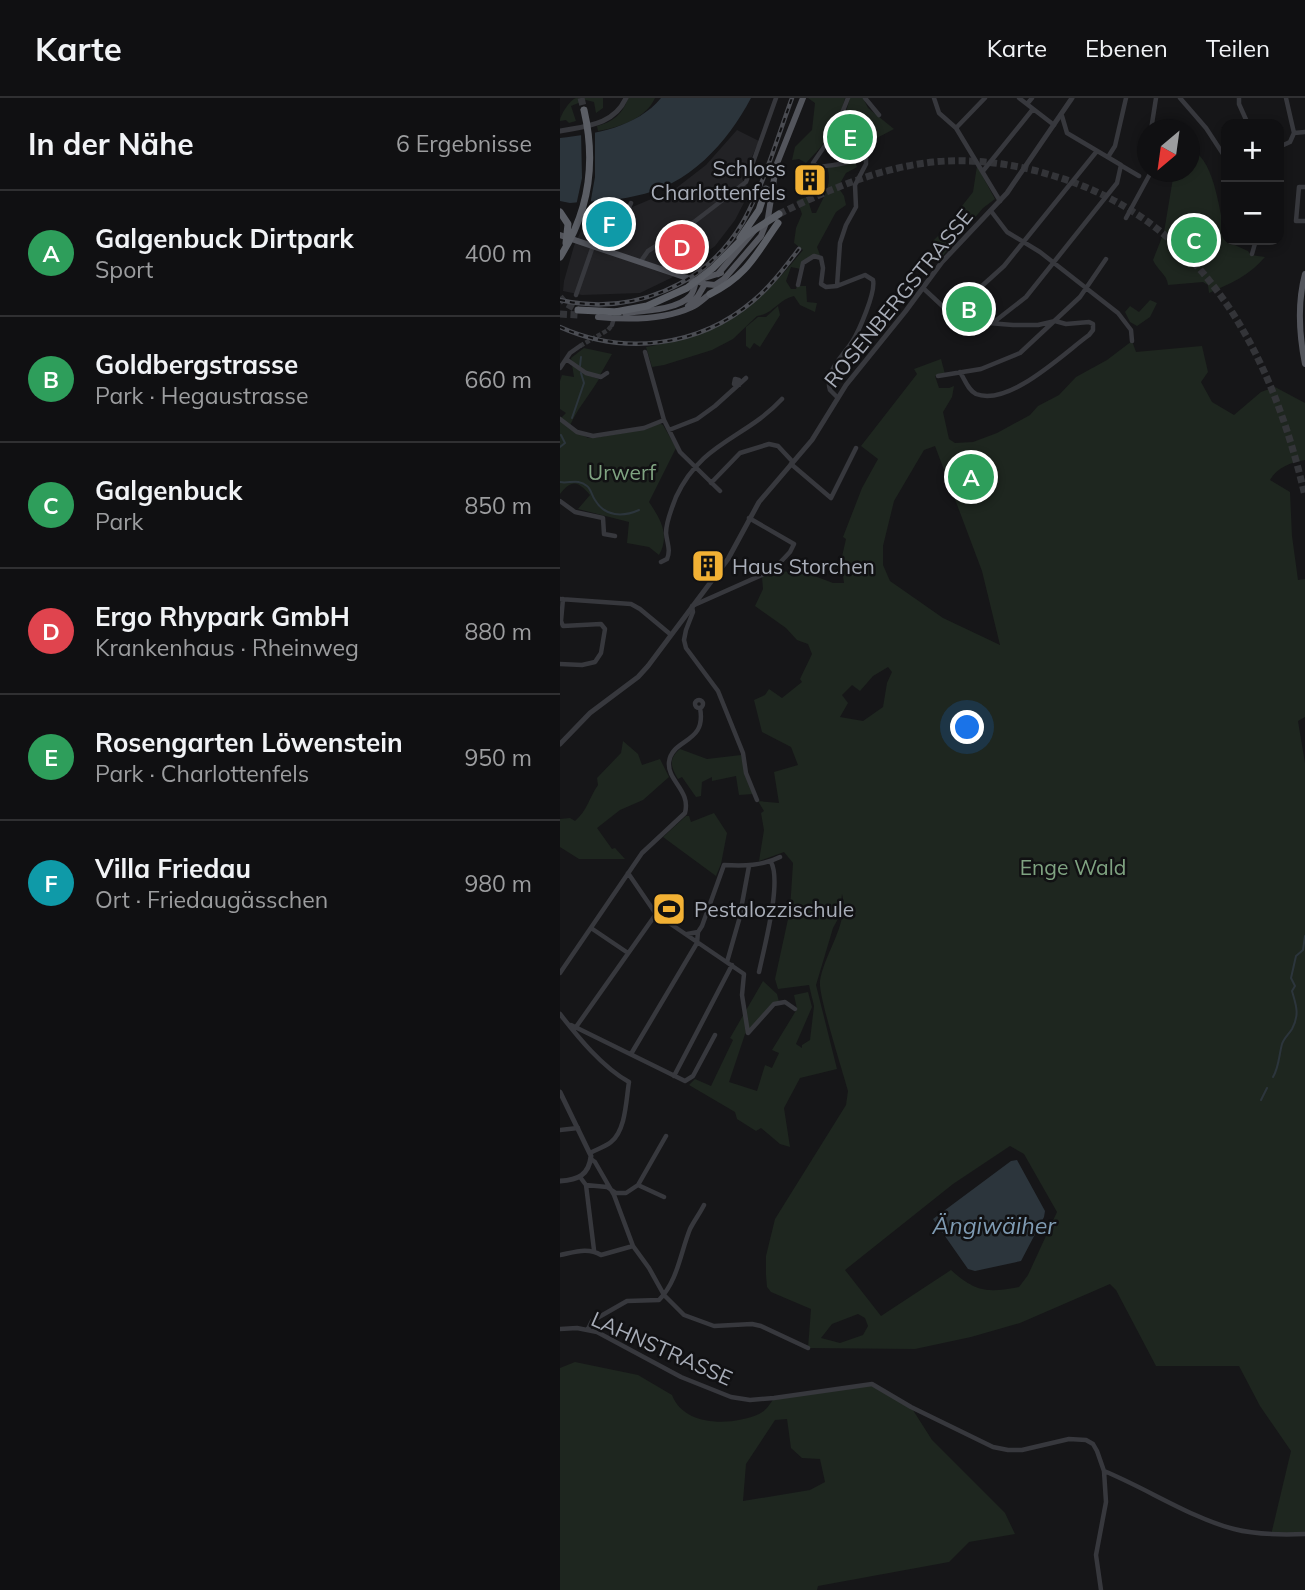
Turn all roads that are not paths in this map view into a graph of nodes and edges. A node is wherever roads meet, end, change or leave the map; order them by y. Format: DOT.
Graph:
graph roads {
  1 [pos="626,98"];
  2 [pos="776,98"];
  3 [pos="803,98"];
  4 [pos="848,98"];
  5 [pos="864,98"];
  6 [pos="934,98"];
  7 [pos="985,98"];
  8 [pos="1019,98"];
  9 [pos="1032,98"];
  10 [pos="1072,98"];
  11 [pos="1126,98"];
  12 [pos="1156,98"];
  13 [pos="1180,98"];
  14 [pos="1239,98"];
  15 [pos="1286,98"];
  16 [pos="1027,104"];
  17 [pos="1033,109"];
  18 [pos="584,110"];
  19 [pos="879,116"];
  20 [pos="1062,116"];
  21 [pos="1153,119"];
  22 [pos="1246,119"];
  23 [pos="1055,126"];
  24 [pos="956,128"];
  25 [pos="560,131"];
  26 [pos="1305,132"];
  27 [pos="1294,133"];
  28 [pos="1284,145"];
  29 [pos="1097,151"];
  30 [pos="1221,152"];
  31 [pos="1108,157"];
  32 [pos="776,166"];
  33 [pos="1121,167"];
  34 [pos="983,171"];
  35 [pos="1137,175"];
  36 [pos="1146,182"];
  37 [pos="1305,187"];
  38 [pos="766,189"];
  39 [pos="1000,201"];
  40 [pos="631,203"];
  41 [pos="991,211"];
  42 [pos="560,212"];
  43 [pos="1126,218"];
  44 [pos="1305,221"];
  45 [pos="560,235"];
  46 [pos="748,237"];
  47 [pos="1023,242"];
  48 [pos="736,244"];
  49 [pos="1255,245"];
  50 [pos="593,246"];
  51 [pos="610,251"];
  52 [pos="563,253"];
  53 [pos="1252,254"];
  54 [pos="1106,259"];
  55 [pos="641,261"];
  56 [pos="1054,264"];
  57 [pos="560,265"];
  58 [pos="732,269"];
  59 [pos="718,274"];
  60 [pos="1305,274"];
  61 [pos="696,280"];
  62 [pos="705,284"];
  63 [pos="715,285"];
  64 [pos="726,285"];
  65 [pos="798,285"];
  66 [pos="837,286"];
  67 [pos="923,288"];
  68 [pos="1086,290"];
  69 [pos="710,294"];
  70 [pos="576,295"];
  71 [pos="681,310"];
  72 [pos="630,313"];
  73 [pos="951,314"];
  74 [pos="598,317"];
  75 [pos="613,318"];
  76 [pos="1055,321"];
  77 [pos="994,322"];
  78 [pos="1132,341"];
  79 [pos="580,346"];
  80 [pos="645,352"];
  81 [pos="566,359"];
  82 [pos="1305,365"];
  83 [pos="560,368"];
  84 [pos="961,372"];
  85 [pos="607,373"];
  86 [pos="939,376"];
  87 [pos="746,378"];
  88 [pos="837,397"];
  89 [pos="782,399"];
  90 [pos="560,419"];
  91 [pos="663,420"];
  92 [pos="669,430"];
  93 [pos="856,448"];
  94 [pos="791,462"];
  95 [pos="695,467"];
  96 [pos="711,483"];
  97 [pos="720,491"];
  98 [pos="560,501"];
  99 [pos="749,518"];
  100 [pos="615,536"];
  101 [pos="661,562"];
  102 [pos="562,599"];
  103 [pos="692,606"];
  104 [pos="670,634"];
  105 [pos="560,664"];
  106 [pos="699,708"];
  107 [pos="560,744"];
  108 [pos="757,800"];
  109 [pos="780,857"];
  110 [pos="771,862"];
  111 [pos="749,866"];
  112 [pos="629,871"];
  113 [pos="656,914"];
  114 [pos="591,928"];
  115 [pos="698,932"];
  116 [pos="686,934"];
  117 [pos="698,943"];
  118 [pos="628,953"];
  119 [pos="729,963"];
  120 [pos="759,972"];
  121 [pos="560,974"];
  122 [pos="795,1009"];
  123 [pos="560,1014"];
  124 [pos="573,1026"];
  125 [pos="715,1035"];
  126 [pos="631,1054"];
  127 [pos="674,1076"];
  128 [pos="560,1091"];
  129 [pos="578,1128"];
  130 [pos="560,1130"];
  131 [pos="666,1136"];
  132 [pos="591,1156"];
  133 [pos="580,1177"];
  134 [pos="560,1181"];
  135 [pos="586,1185"];
  136 [pos="638,1185"];
  137 [pos="611,1190"];
  138 [pos="664,1197"];
  139 [pos="704,1205"];
  140 [pos="633,1246"];
  141 [pos="594,1250"];
  142 [pos="560,1255"];
  143 [pos="664,1295"];
  144 [pos="560,1329"];
  145 [pos="588,1329"];
  146 [pos="808,1348"];
  147 [pos="1104,1471"];
  148 [pos="1305,1535"];
  149 [pos="1101,1590"];
  1 -- 25 [label="street"];
  2 -- 55 [label="street"];
  3 -- 32 [label="main road"];
  4 -- 66 [label="street"];
  5 -- 19 [label="street"];
  6 -- 24 [label="street"];
  7 -- 24 [label="street"];
  8 -- 16 [label="street"];
  9 -- 16 [label="street"];
  10 -- 20 [label="street, ROSENBERGSTRASSE"];
  11 -- 31 [label="street"];
  12 -- 21 [label="street"];
  13 -- 30 [label="street"];
  14 -- 22 [label="street"];
  15 -- 27 [label="street"];
  16 -- 17 [label="street"];
  17 -- 23 [label="street"];
  17 -- 34 [label="street"];
  18 -- 52 [label="highway"];
  20 -- 23 [label="street, ROSENBERGSTRASSE"];
  20 -- 29 [label="street"];
  23 -- 39 [label="street, ROSENBERGSTRASSE"];
  24 -- 34 [label="street"];
  26 -- 27 [label="street"];
  27 -- 28 [label="street"];
  29 -- 31 [label="street"];
  29 -- 47 [label="street"];
  31 -- 33 [label="street"];
  32 -- 38 [label="main road"];
  32 -- 58 [label="main road"];
  33 -- 35 [label="street"];
  33 -- 56 [label="street"];
  34 -- 39 [label="street"];
  36 -- 43 [label="street"];
  37 -- 44 [label="street"];
  38 -- 48 [label="highway"];
  39 -- 41 [label="street, ROSENBERGSTRASSE"];
  40 -- 51 [label="street"];
  41 -- 47 [label="street"];
  41 -- 67 [label="street, ROSENBERGSTRASSE"];
  42 -- 52 [label="highway"];
  45 -- 50 [label="main road"];
  46 -- 48 [label="highway"];
  46 -- 59 [label="main road"];
  46 -- 64 [label="highway"];
  47 -- 56 [label="street"];
  47 -- 73 [label="street"];
  48 -- 75 [label="highway"];
  49 -- 53 [label="street"];
  50 -- 51 [label="main road"];
  50 -- 70 [label="street"];
  51 -- 55 [label="main road"];
  52 -- 57 [label="highway"];
  54 -- 68 [label="street"];
  55 -- 61 [label="main road"];
  56 -- 68 [label="street"];
  56 -- 77 [label="street"];
  58 -- 59 [label="main road"];
  58 -- 63 [label="main road"];
  59 -- 61 [label="main road"];
  60 -- 82 [label="main road"];
  61 -- 62 [label="main road"];
  61 -- 72 [label="main road"];
  62 -- 63 [label="main road"];
  62 -- 71 [label="main road"];
  63 -- 64 [label="highway"];
  64 -- 69 [label="highway"];
  65 -- 66 [label="street"];
  66 -- 88 [label="street"];
  67 -- 73 [label="street"];
  67 -- 88 [label="street, ROSENBERGSTRASSE"];
  68 -- 76 [label="street"];
  68 -- 78 [label="street"];
  69 -- 71 [label="main road"];
  71 -- 75 [label="main road"];
  72 -- 75 [label="highway"];
  73 -- 77 [label="street"];
  74 -- 75 [label="main road"];
  74 -- 75 [label="highway"];
  76 -- 77 [label="street"];
  76 -- 84 [label="street"];
  76 -- 84 [label="street"];
  79 -- 81 [label="street"];
  80 -- 91 [label="street"];
  81 -- 83 [label="street"];
  81 -- 85 [label="street"];
  84 -- 86 [label="street"];
  87 -- 92 [label="street"];
  88 -- 94 [label="street, ROSENBERGSTRASSE"];
  89 -- 95 [label="street"];
  90 -- 91 [label="street"];
  91 -- 92 [label="street"];
  92 -- 95 [label="street"];
  93 -- 94 [label="street"];
  94 -- 96 [label="street"];
  94 -- 99 [label="street, ROSENBERGSTRASSE"];
  95 -- 96 [label="street"];
  95 -- 101 [label="street"];
  96 -- 97 [label="street"];
  98 -- 100 [label="street"];
  99 -- 103 [label="street, ROSENBERGSTRASSE"];
  99 -- 103 [label="street"];
  102 -- 104 [label="street"];
  102 -- 105 [label="street"];
  103 -- 104 [label="street, ROSENBERGSTRASSE"];
  103 -- 108 [label="street"];
  104 -- 107 [label="street, ROSENBERGSTRASSE"];
  106 -- 112 [label="street"];
  109 -- 110 [label="street"];
  110 -- 111 [label="street"];
  110 -- 120 [label="street"];
  111 -- 115 [label="street"];
  111 -- 119 [label="street"];
  112 -- 113 [label="street"];
  112 -- 114 [label="street"];
  113 -- 116 [label="street"];
  113 -- 118 [label="street"];
  114 -- 118 [label="street"];
  114 -- 121 [label="street"];
  115 -- 116 [label="street"];
  115 -- 117 [label="street"];
  116 -- 117 [label="street"];
  117 -- 119 [label="street"];
  117 -- 126 [label="street"];
  118 -- 124 [label="street"];
  119 -- 122 [label="street"];
  119 -- 127 [label="street"];
  123 -- 124 [label="street"];
  124 -- 126 [label="street"];
  124 -- 132 [label="street"];
  125 -- 127 [label="street"];
  126 -- 127 [label="street"];
  128 -- 129 [label="street"];
  129 -- 130 [label="street"];
  129 -- 132 [label="street"];
  131 -- 136 [label="street"];
  132 -- 133 [label="street"];
  132 -- 137 [label="street"];
  133 -- 134 [label="street"];
  133 -- 135 [label="street"];
  135 -- 137 [label="street"];
  135 -- 141 [label="street"];
  136 -- 137 [label="street"];
  136 -- 138 [label="street"];
  137 -- 140 [label="street"];
  139 -- 143 [label="street"];
  140 -- 141 [label="street"];
  140 -- 143 [label="street"];
  141 -- 142 [label="street"];
  143 -- 145 [label="street"];
  143 -- 146 [label="street"];
  144 -- 145 [label="street, LAHNSTRASSE"];
  145 -- 147 [label="street, LAHNSTRASSE"];
  147 -- 148 [label="street"];
  147 -- 149 [label="street"];
}
